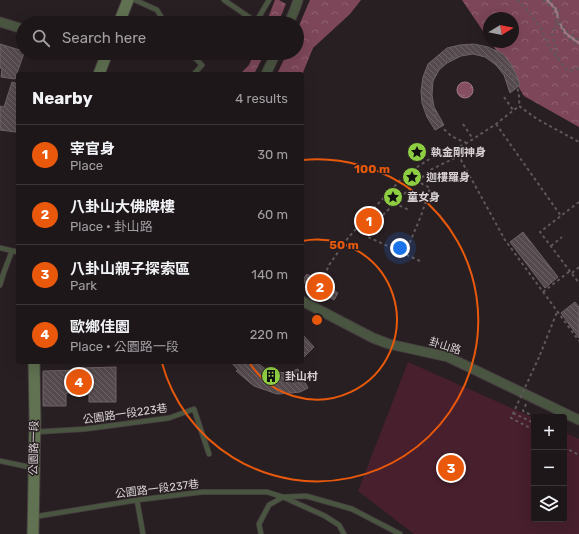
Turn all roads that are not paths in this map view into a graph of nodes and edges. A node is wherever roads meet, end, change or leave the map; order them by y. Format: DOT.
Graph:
graph roads {
  1 [pos="128,0"];
  2 [pos="135,0"];
  3 [pos="224,0"];
  4 [pos="269,0"];
  5 [pos="298,0"];
  6 [pos="122,16"];
  7 [pos="161,16"];
  8 [pos="247,16"];
  9 [pos="260,16"];
  10 [pos="292,16"];
  11 [pos="0,22"];
  12 [pos="16,27"];
  13 [pos="104,60"];
  14 [pos="197,60"];
  15 [pos="273,60"];
  16 [pos="100,72"];
  17 [pos="196,72"];
  18 [pos="267,72"];
  19 [pos="0,248"];
  20 [pos="12,251"];
  21 [pos="16,252"];
  22 [pos="0,286"];
  23 [pos="304,302"];
  24 [pos="34,364"];
  25 [pos="579,420"];
  26 [pos="35,432"];
  27 [pos="209,454"];
  28 [pos="0,461"];
  29 [pos="34,468"];
  30 [pos="283,496"];
  31 [pos="137,500"];
  32 [pos="33,517"];
  33 [pos="33,534"];
  34 [pos="143,534"];
  35 [pos="261,534"];
  36 [pos="344,534"];
  37 [pos="400,534"];
  1 -- 6 [label="main road"];
  2 -- 7 [label="lane"];
  3 -- 8 [label="lane"];
  4 -- 9 [label="lane"];
  5 -- 10 [label="street"];
  11 -- 12 [label="street"];
  13 -- 16 [label="main road"];
  14 -- 17 [label="lane"];
  15 -- 18 [label="street"];
  19 -- 20 [label="lane"];
  20 -- 21 [label="lane"];
  20 -- 22 [label="lane"];
  23 -- 25 [label="street, 卦山路"];
  24 -- 26 [label="main road, 公園路一段"];
  26 -- 27 [label="lane, 公園路一段223巷"];
  26 -- 29 [label="main road, 公園路一段"];
  28 -- 29 [label="lane"];
  29 -- 32 [label="main road, 公園路一段"];
  30 -- 31 [label="lane, 公園路一段237巷"];
  30 -- 35 [label="lane"];
  30 -- 36 [label="lane, 公園路一段237巷"];
  30 -- 37 [label="lane, 公園路一段237巷"];
  31 -- 32 [label="lane, 公園路一段237巷"];
  31 -- 34 [label="lane"];
  32 -- 33 [label="main road, 公園路一段"];
}
